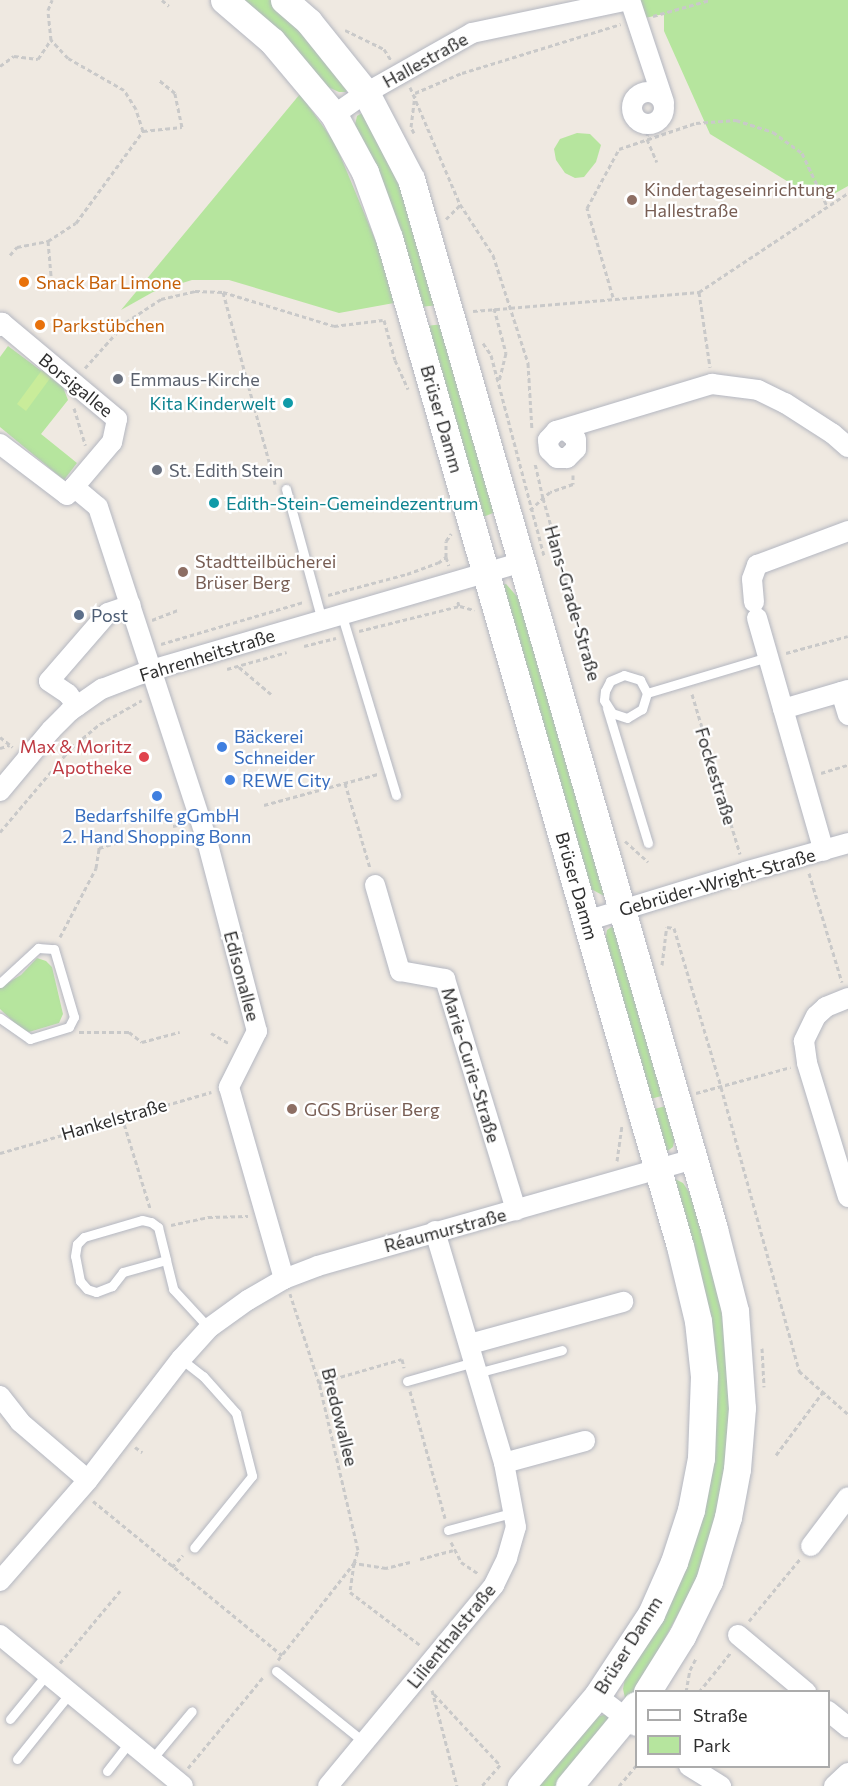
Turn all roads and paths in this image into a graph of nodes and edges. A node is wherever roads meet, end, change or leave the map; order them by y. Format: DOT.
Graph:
graph roads {
  1 [pos="52,0"];
  2 [pos="162,0"];
  3 [pos="224,0"];
  4 [pos="284,0"];
  5 [pos="630,0"];
  6 [pos="711,0"];
  7 [pos="169,6"];
  8 [pos="635,20"];
  9 [pos="341,28"];
  10 [pos="51,40"];
  11 [pos="0,66"];
  12 [pos="401,74"];
  13 [pos="159,80"];
  14 [pos="366,93"];
  15 [pos="415,93"];
  16 [pos="663,102"];
  17 [pos="334,114"];
  18 [pos="143,131"];
  19 [pos="648,131"];
  20 [pos="657,162"];
  21 [pos="848,194"];
  22 [pos="460,204"];
  23 [pos="827,206"];
  24 [pos="444,220"];
  25 [pos="48,241"];
  26 [pos="10,255"];
  27 [pos="51,276"];
  28 [pos="223,292"];
  29 [pos="699,292"];
  30 [pos="613,297"];
  31 [pos="511,307"];
  32 [pos="494,308"];
  33 [pos="472,310"];
  34 [pos="0,326"];
  35 [pos="396,360"];
  36 [pos="68,380"];
  37 [pos="499,384"];
  38 [pos="712,384"];
  39 [pos="556,431"];
  40 [pos="532,440"];
  41 [pos="0,444"];
  42 [pos="848,447"];
  43 [pos="535,463"];
  44 [pos="91,467"];
  45 [pos="74,487"];
  46 [pos="286,489"];
  47 [pos="550,492"];
  48 [pos="543,498"];
  49 [pos="510,516"];
  50 [pos="848,531"];
  51 [pos="446,557"];
  52 [pos="522,562"];
  53 [pos="487,573"];
  54 [pos="453,583"];
  55 [pos="131,605"];
  56 [pos="178,610"];
  57 [pos="322,621"];
  58 [pos="136,625"];
  59 [pos="345,625"];
  60 [pos="848,636"];
  61 [pos="303,647"];
  62 [pos="292,650"];
  63 [pos="768,657"];
  64 [pos="239,667"];
  65 [pos="151,670"];
  66 [pos="218,671"];
  67 [pos="688,680"];
  68 [pos="158,690"];
  69 [pos="845,691"];
  70 [pos="271,693"];
  71 [pos="646,693"];
  72 [pos="77,706"];
  73 [pos="607,708"];
  74 [pos="783,709"];
  75 [pos="848,715"];
  76 [pos="10,745"];
  77 [pos="0,747"];
  78 [pos="848,765"];
  79 [pos="389,770"];
  80 [pos="803,778"];
  81 [pos="345,783"];
  82 [pos="0,790"];
  83 [pos="396,795"];
  84 [pos="264,805"];
  85 [pos="0,832"];
  86 [pos="94,832"];
  87 [pos="129,839"];
  88 [pos="648,843"];
  89 [pos="848,843"];
  90 [pos="99,848"];
  91 [pos="824,851"];
  92 [pos="805,857"];
  93 [pos="745,872"];
  94 [pos="375,885"];
  95 [pos="623,910"];
  96 [pos="586,921"];
  97 [pos="667,927"];
  98 [pos="54,950"];
  99 [pos="0,983"];
  100 [pos="847,998"];
  101 [pos="0,1018"];
  102 [pos="69,1027"];
  103 [pos="180,1032"];
  104 [pos="211,1033"];
  105 [pos="244,1052"];
  106 [pos="807,1063"];
  107 [pos="229,1087"];
  108 [pos="721,1087"];
  109 [pos="687,1096"];
  110 [pos="122,1117"];
  111 [pos="622,1123"];
  112 [pos="0,1153"];
  113 [pos="693,1159"];
  114 [pos="617,1161"];
  115 [pos="657,1168"];
  116 [pos="848,1197"];
  117 [pos="516,1210"];
  118 [pos="265,1211"];
  119 [pos="154,1224"];
  120 [pos="435,1232"];
  121 [pos="166,1260"];
  122 [pos="284,1279"];
  123 [pos="623,1302"];
  124 [pos="208,1328"];
  125 [pos="562,1350"];
  126 [pos="181,1359"];
  127 [pos="474,1360"];
  128 [pos="408,1381"];
  129 [pos="320,1383"];
  130 [pos="823,1392"];
  131 [pos="0,1396"];
  132 [pos="848,1413"];
  133 [pos="585,1441"];
  134 [pos="776,1455"];
  135 [pos="504,1463"];
  136 [pos="84,1485"];
  137 [pos="848,1497"];
  138 [pos="515,1512"];
  139 [pos="448,1530"];
  140 [pos="811,1546"];
  141 [pos="194,1548"];
  142 [pos="453,1550"];
  143 [pos="420,1559"];
  144 [pos="410,1562"];
  145 [pos="354,1563"];
  146 [pos="0,1581"];
  147 [pos="494,1585"];
  148 [pos="120,1591"];
  149 [pos="0,1635"];
  150 [pos="738,1635"];
  151 [pos="282,1655"];
  152 [pos="435,1657"];
  153 [pos="53,1669"];
  154 [pos="276,1671"];
  155 [pos="648,1690"];
  156 [pos="701,1690"];
  157 [pos="804,1690"];
  158 [pos="70,1693"];
  159 [pos="433,1693"];
  160 [pos="597,1696"];
  161 [pos="192,1711"];
  162 [pos="830,1713"];
  163 [pos="633,1716"];
  164 [pos="10,1719"];
  165 [pos="848,1727"];
  166 [pos="130,1742"];
  167 [pos="364,1742"];
  168 [pos="17,1759"];
  169 [pos="152,1759"];
  170 [pos="635,1767"];
  171 [pos="691,1768"];
  172 [pos="107,1771"];
  173 [pos="848,1773"];
  174 [pos="178,1784"];
  175 [pos="328,1786"];
  176 [pos="457,1786"];
  177 [pos="482,1786"];
  178 [pos="521,1786"];
  179 [pos="569,1786"];
  180 [pos="619,1786"];
  181 [pos="721,1786"];
  182 [pos="834,1786"];
  1 -- 10 [label="path"];
  2 -- 7 [label="path"];
  3 -- 17 [label="street, Brüser Damm"];
  4 -- 14 [label="street, Brüser Damm"];
  5 -- 8 [label="street, Hallestraße"];
  5 -- 12 [label="street, Hallestraße"];
  6 -- 8 [label="path"];
  8 -- 15 [label="path"];
  8 -- 16 [label="street, Hallestraße"];
  9 -- 12 [label="path"];
  10 -- 11 [label="path"];
  10 -- 18 [label="path"];
  12 -- 14 [label="street, Hallestraße"];
  12 -- 15 [label="path"];
  13 -- 18 [label="path"];
  14 -- 17 [label="street, Hallestraße"];
  14 -- 49 [label="street, Brüser Damm"];
  15 -- 22 [label="path"];
  16 -- 19 [label="street"];
  16 -- 19 [label="street"];
  17 -- 53 [label="street, Brüser Damm"];
  18 -- 25 [label="path"];
  19 -- 20 [label="path"];
  19 -- 23 [label="path"];
  19 -- 30 [label="path"];
  21 -- 23 [label="path"];
  22 -- 24 [label="path"];
  22 -- 31 [label="path"];
  23 -- 29 [label="path"];
  25 -- 26 [label="path"];
  25 -- 27 [label="path"];
  28 -- 35 [label="path"];
  28 -- 36 [label="path"];
  28 -- 46 [label="path"];
  29 -- 30 [label="path"];
  29 -- 38 [label="path"];
  30 -- 31 [label="path"];
  31 -- 32 [label="path"];
  31 -- 40 [label="path"];
  32 -- 33 [label="path"];
  32 -- 37 [label="path"];
  34 -- 36 [label="street, Borsigallee"];
  36 -- 44 [label="path"];
  36 -- 44 [label="street, Borsigallee"];
  38 -- 39 [label="street"];
  38 -- 42 [label="street"];
  41 -- 45 [label="street"];
  43 -- 48 [label="path, Hans-Grade-Straße"];
  44 -- 45 [label="street, Borsigallee"];
  45 -- 55 [label="street"];
  46 -- 57 [label="lane"];
  47 -- 48 [label="path"];
  48 -- 49 [label="path"];
  48 -- 73 [label="path, Hans-Grade-Straße"];
  49 -- 52 [label="street, Brüser Damm"];
  50 -- 63 [label="street"];
  51 -- 54 [label="path"];
  52 -- 53 [label="street, Fahrenheitstraße"];
  52 -- 95 [label="street, Brüser Damm"];
  53 -- 54 [label="street, Fahrenheitstraße"];
  53 -- 96 [label="street, Brüser Damm"];
  54 -- 59 [label="street, Fahrenheitstraße"];
  54 -- 59 [label="path"];
  55 -- 58 [label="street"];
  55 -- 72 [label="street"];
  56 -- 58 [label="path"];
  57 -- 59 [label="street, Fahrenheitstraße"];
  57 -- 65 [label="street, Fahrenheitstraße"];
  58 -- 65 [label="street"];
  59 -- 61 [label="path"];
  59 -- 79 [label="lane"];
  60 -- 63 [label="path"];
  62 -- 64 [label="path"];
  63 -- 67 [label="lane"];
  63 -- 74 [label="street"];
  64 -- 66 [label="path"];
  64 -- 70 [label="path"];
  65 -- 68 [label="street, Edisonallee"];
  65 -- 72 [label="street, Fahrenheitstraße"];
  67 -- 71 [label="lane"];
  67 -- 93 [label="path, Fockestraße"];
  68 -- 85 [label="path"];
  68 -- 105 [label="street, Edisonallee"];
  69 -- 74 [label="street"];
  69 -- 75 [label="street"];
  71 -- 73 [label="lane"];
  71 -- 73 [label="lane"];
  72 -- 82 [label="street, Fahrenheitstraße"];
  73 -- 88 [label="lane"];
  74 -- 80 [label="street"];
  76 -- 77 [label="path"];
  78 -- 80 [label="path"];
  79 -- 81 [label="path"];
  79 -- 83 [label="lane"];
  80 -- 91 [label="street"];
  81 -- 84 [label="path"];
  81 -- 94 [label="path"];
  86 -- 90 [label="path"];
  87 -- 90 [label="path"];
  89 -- 91 [label="street, Gebrüder-Wright-Straße"];
  90 -- 98 [label="path"];
  91 -- 92 [label="street, Gebrüder-Wright-Straße"];
  92 -- 93 [label="street, Gebrüder-Wright-Straße"];
  92 -- 100 [label="path"];
  93 -- 95 [label="street, Gebrüder-Wright-Straße"];
  94 -- 117 [label="street, Marie-Curie-Straße"];
  95 -- 96 [label="street, Gebrüder-Wright-Straße"];
  95 -- 113 [label="street, Brüser Damm"];
  96 -- 115 [label="street, Brüser Damm"];
  97 -- 108 [label="path"];
  98 -- 99 [label="lane"];
  98 -- 102 [label="lane"];
  100 -- 106 [label="street"];
  101 -- 102 [label="lane"];
  102 -- 103 [label="path"];
  104 -- 105 [label="path"];
  105 -- 107 [label="street, Edisonallee"];
  106 -- 108 [label="path"];
  106 -- 116 [label="street"];
  107 -- 110 [label="path, Hankelstraße"];
  107 -- 118 [label="street"];
  108 -- 109 [label="path"];
  108 -- 130 [label="path"];
  110 -- 112 [label="path, Hankelstraße"];
  110 -- 119 [label="path"];
  111 -- 114 [label="path"];
  113 -- 115 [label="street, Réaumurstraße"];
  113 -- 155 [label="street, Brüser Damm"];
  115 -- 117 [label="street, Réaumurstraße"];
  115 -- 160 [label="street, Brüser Damm"];
  117 -- 120 [label="street, Réaumurstraße"];
  118 -- 119 [label="path"];
  118 -- 122 [label="street"];
  119 -- 121 [label="lane"];
  119 -- 121 [label="lane"];
  120 -- 122 [label="street, Réaumurstraße"];
  120 -- 127 [label="street, Lilienthalstraße"];
  121 -- 124 [label="lane"];
  122 -- 124 [label="street, Réaumurstraße"];
  122 -- 129 [label="path, Bredowallee"];
  123 -- 127 [label="street"];
  124 -- 126 [label="street, Réaumurstraße"];
  125 -- 127 [label="lane"];
  126 -- 136 [label="street, Réaumurstraße"];
  126 -- 141 [label="lane"];
  127 -- 128 [label="lane"];
  127 -- 135 [label="street, Lilienthalstraße"];
  128 -- 129 [label="path"];
  128 -- 139 [label="path"];
  129 -- 145 [label="path, Bredowallee"];
  130 -- 132 [label="path"];
  130 -- 134 [label="path"];
  131 -- 136 [label="street"];
  133 -- 135 [label="street"];
  135 -- 138 [label="street, Lilienthalstraße"];
  136 -- 146 [label="street, Réaumurstraße"];
  136 -- 151 [label="path"];
  137 -- 140 [label="street"];
  138 -- 139 [label="lane"];
  138 -- 147 [label="street, Lilienthalstraße"];
  139 -- 142 [label="path"];
  140 -- 150 [label="path"];
  142 -- 143 [label="path"];
  142 -- 147 [label="path"];
  144 -- 145 [label="path"];
  145 -- 151 [label="path"];
  145 -- 152 [label="path, Bredowallee"];
  147 -- 152 [label="street, Lilienthalstraße"];
  148 -- 153 [label="path"];
  149 -- 153 [label="street"];
  150 -- 156 [label="path"];
  150 -- 157 [label="street"];
  151 -- 174 [label="path"];
  152 -- 159 [label="path"];
  152 -- 167 [label="street, Lilienthalstraße"];
  153 -- 158 [label="street"];
  153 -- 164 [label="lane"];
  154 -- 167 [label="lane"];
  158 -- 166 [label="street"];
  158 -- 168 [label="lane"];
  159 -- 176 [label="path"];
  159 -- 177 [label="path"];
  160 -- 163 [label="street"];
  160 -- 178 [label="street, Brüser Damm"];
  161 -- 169 [label="lane"];
  162 -- 165 [label="street"];
  163 -- 179 [label="street"];
  166 -- 169 [label="street"];
  166 -- 172 [label="lane"];
  167 -- 175 [label="street, Lilienthalstraße"];
  169 -- 174 [label="street"];
  170 -- 180 [label="path"];
  171 -- 181 [label="street"];
  173 -- 182 [label="street"];
}
